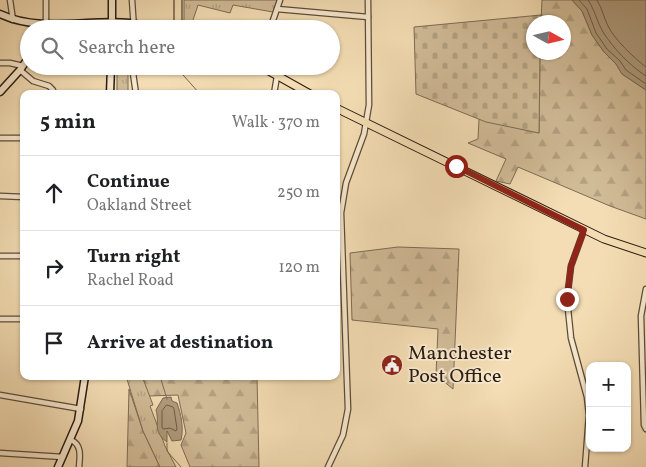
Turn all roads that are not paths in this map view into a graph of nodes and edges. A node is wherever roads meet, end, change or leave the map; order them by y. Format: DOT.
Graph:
graph roads {
  1 [pos="10,0"];
  2 [pos="46,0"];
  3 [pos="112,0"];
  4 [pos="132,0"];
  5 [pos="178,0"];
  6 [pos="280,0"];
  7 [pos="368,0"];
  8 [pos="277,9"];
  9 [pos="0,14"];
  10 [pos="368,17"];
  11 [pos="13,20"];
  12 [pos="46,20"];
  13 [pos="112,20"];
  14 [pos="134,20"];
  15 [pos="178,20"];
  16 [pos="273,20"];
  17 [pos="20,22"];
  18 [pos="0,63"];
  19 [pos="20,67"];
  20 [pos="20,70"];
  21 [pos="28,75"];
  22 [pos="111,75"];
  23 [pos="133,75"];
  24 [pos="277,76"];
  25 [pos="53,90"];
  26 [pos="110,90"];
  27 [pos="135,90"];
  28 [pos="275,90"];
  29 [pos="303,90"];
  30 [pos="0,92"];
  31 [pos="340,110"];
  32 [pos="367,122"];
  33 [pos="0,138"];
  34 [pos="20,138"];
  35 [pos="0,196"];
  36 [pos="20,197"];
  37 [pos="584,230"];
  38 [pos="646,253"];
  39 [pos="0,256"];
  40 [pos="20,256"];
  41 [pos="646,289"];
  42 [pos="0,318"];
  43 [pos="20,319"];
  44 [pos="85,380"];
  45 [pos="0,395"];
  46 [pos="81,410"];
  47 [pos="646,429"];
  48 [pos="71,440"];
  49 [pos="0,453"];
  50 [pos="63,458"];
  51 [pos="58,467"];
  52 [pos="79,467"];
  53 [pos="328,467"];
  54 [pos="585,467"];
  1 -- 11 [label="street"];
  2 -- 12 [label="street"];
  3 -- 13 [label="street"];
  4 -- 14 [label="street"];
  5 -- 15 [label="main road"];
  6 -- 8 [label="street"];
  7 -- 10 [label="street"];
  8 -- 10 [label="street"];
  8 -- 16 [label="street"];
  9 -- 11 [label="street"];
  10 -- 32 [label="street"];
  11 -- 17 [label="street"];
  18 -- 19 [label="street"];
  20 -- 30 [label="street"];
  21 -- 25 [label="street"];
  22 -- 26 [label="street"];
  23 -- 27 [label="street"];
  24 -- 28 [label="street"];
  24 -- 29 [label="main road"];
  31 -- 32 [label="main road"];
  32 -- 37 [label="main road"];
  32 -- 53 [label="street"];
  33 -- 34 [label="street"];
  35 -- 36 [label="street"];
  37 -- 38 [label="main road"];
  37 -- 54 [label="street"];
  39 -- 40 [label="street"];
  41 -- 47 [label="street"];
  42 -- 43 [label="street"];
  44 -- 46 [label="street"];
  45 -- 46 [label="street"];
  46 -- 48 [label="street"];
  48 -- 50 [label="street"];
  48 -- 52 [label="street"];
  49 -- 50 [label="street"];
  50 -- 51 [label="street"];
}
